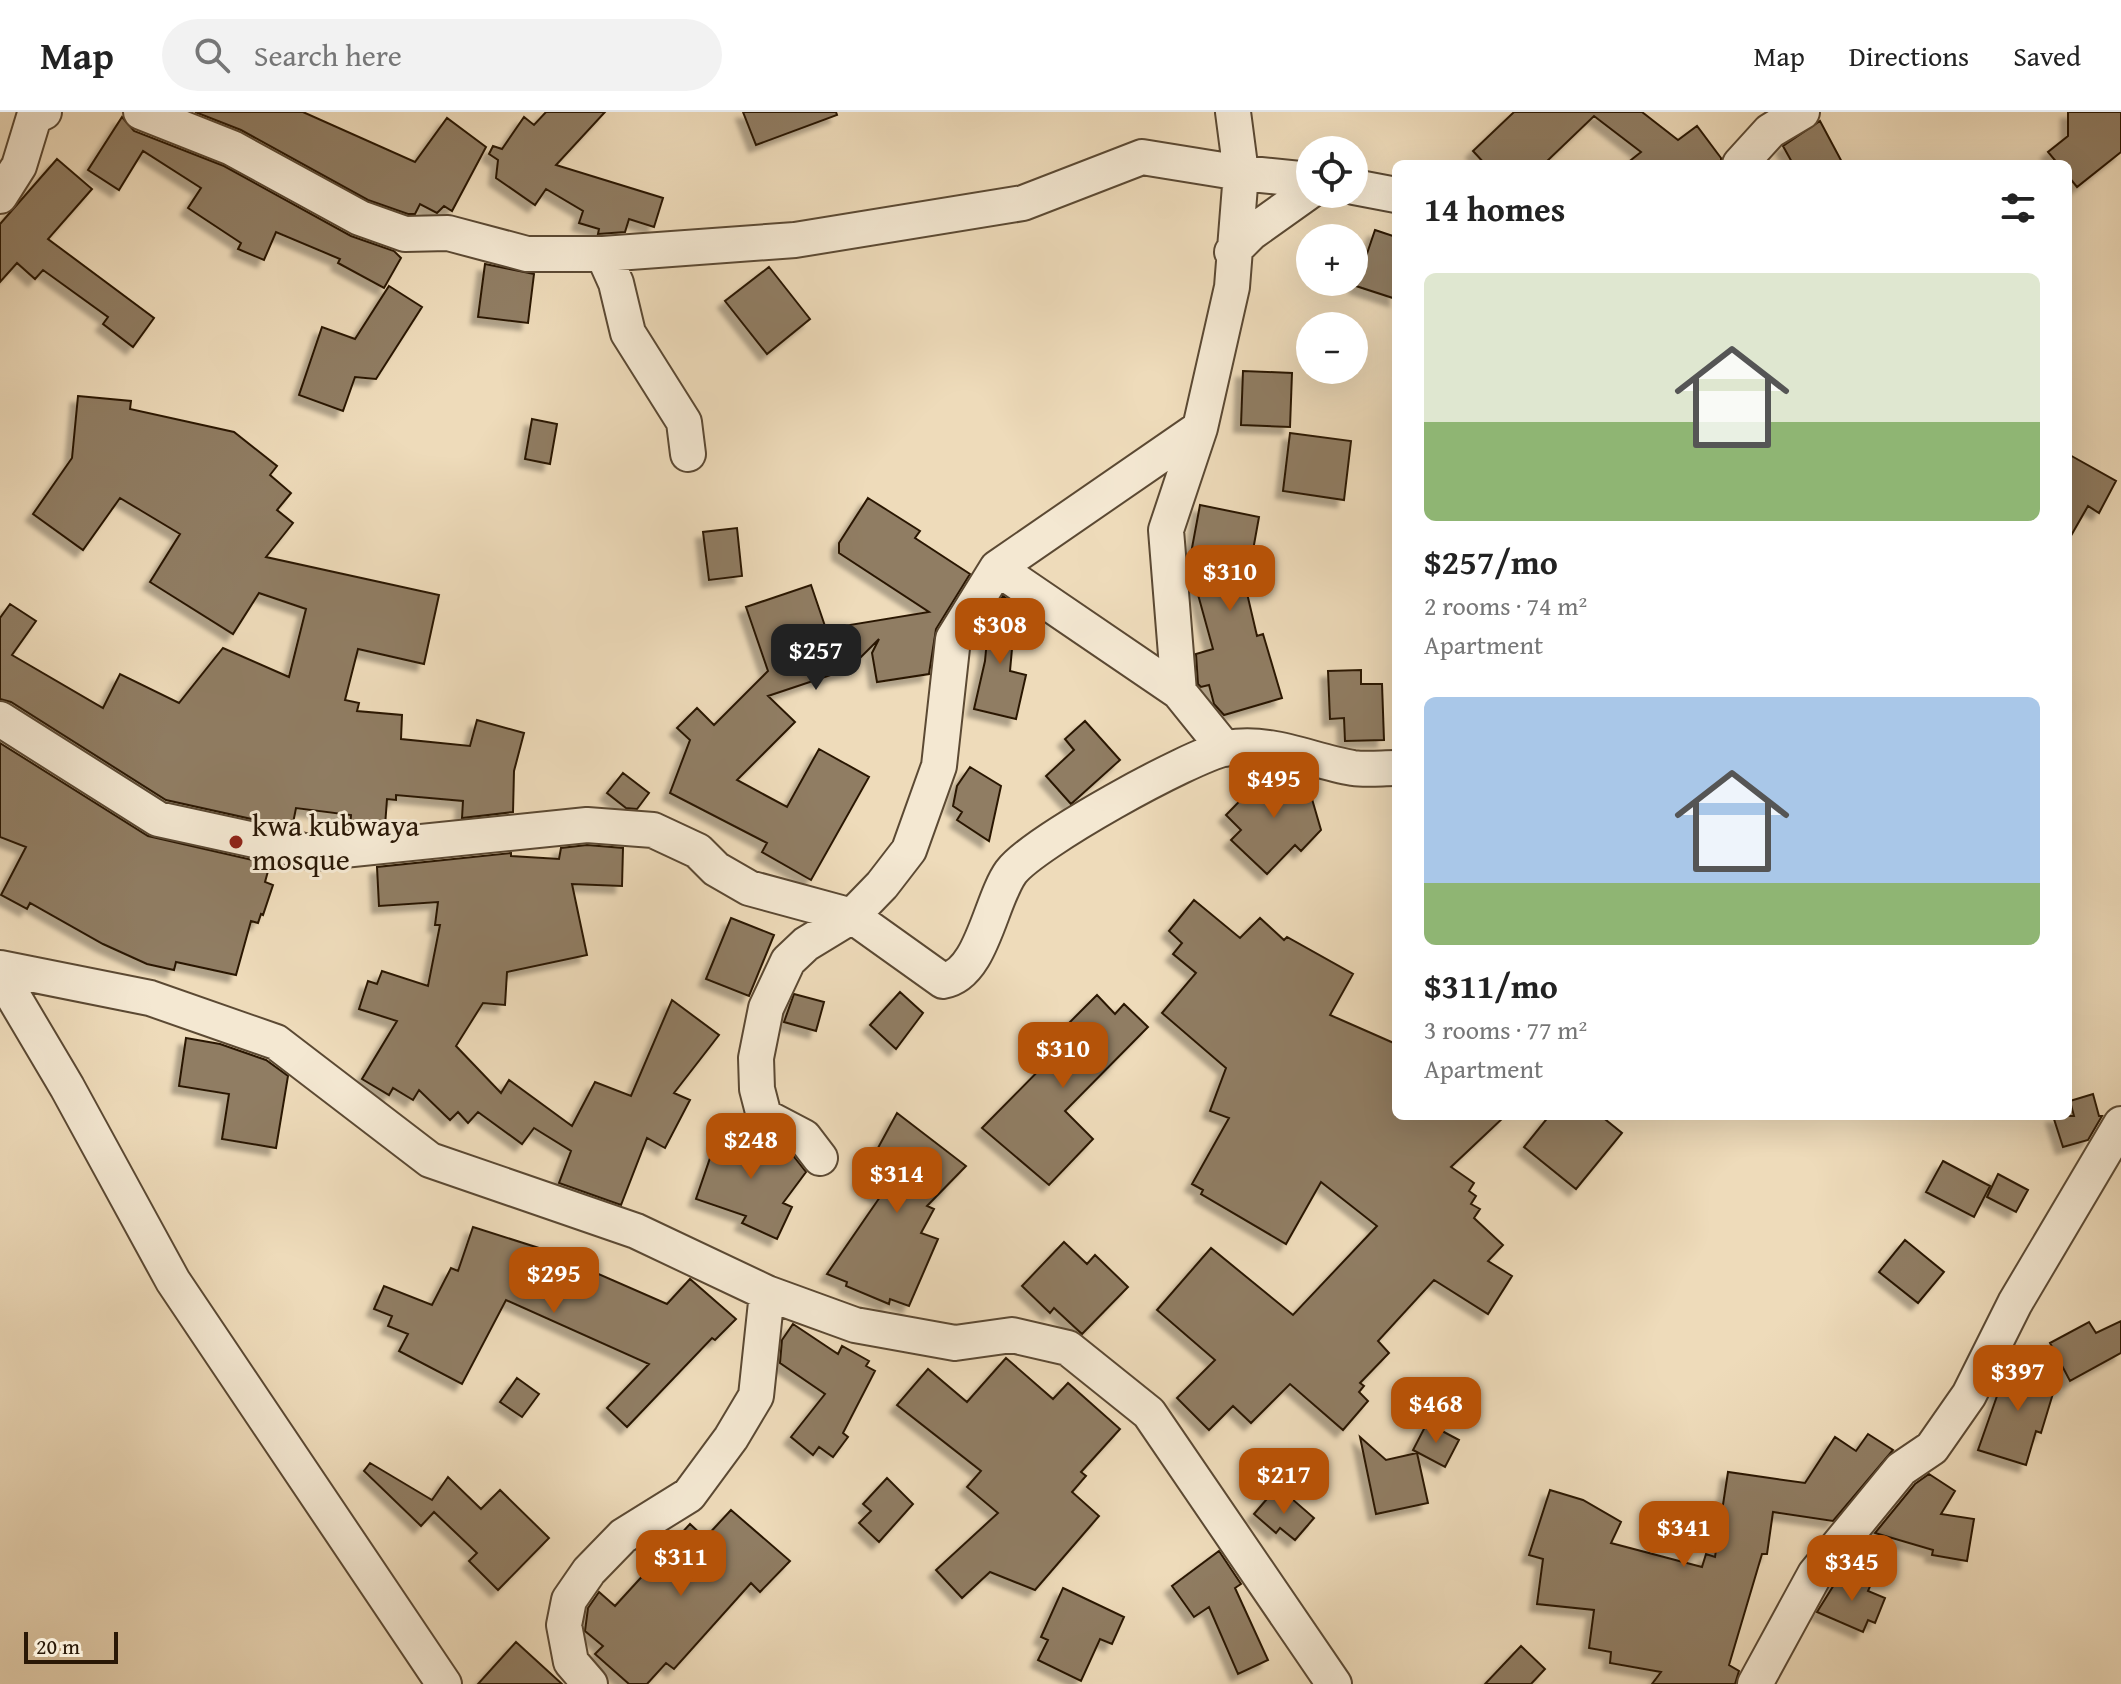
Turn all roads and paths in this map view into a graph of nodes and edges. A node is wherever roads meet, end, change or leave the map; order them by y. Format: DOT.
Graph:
graph roads {
  1 [pos="44,112"];
  2 [pos="141,112"];
  3 [pos="1233,112"];
  4 [pos="1802,112"];
  5 [pos="1744,160"];
  6 [pos="1241,173"];
  7 [pos="1296,179"];
  8 [pos="1368,190"];
  9 [pos="1392,194"];
  10 [pos="0,196"];
  11 [pos="1296,201"];
  12 [pos="1232,252"];
  13 [pos="603,254"];
  14 [pos="1200,428"];
  15 [pos="688,454"];
  16 [pos="997,568"];
  17 [pos="1179,692"];
  18 [pos="0,719"];
  19 [pos="1225,749"];
  20 [pos="1392,768"];
  21 [pos="852,916"];
  22 [pos="0,971"];
  23 [pos="2121,1124"];
  24 [pos="820,1158"];
  25 [pos="767,1293"];
  26 [pos="444,1684"];
  27 [pos="590,1684"];
  28 [pos="1334,1684"];
  29 [pos="1755,1684"];
  1 -- 10 [label="street"];
  2 -- 13 [label="street"];
  3 -- 6 [label="street"];
  4 -- 5 [label="street"];
  6 -- 7 [label="street"];
  6 -- 12 [label="street"];
  6 -- 13 [label="street"];
  8 -- 9 [label="street"];
  11 -- 12 [label="street"];
  12 -- 14 [label="street"];
  13 -- 15 [label="street"];
  14 -- 16 [label="street"];
  14 -- 17 [label="street"];
  16 -- 17 [label="street"];
  16 -- 21 [label="street"];
  17 -- 19 [label="street"];
  18 -- 21 [label="street"];
  19 -- 20 [label="street"];
  19 -- 21 [label="street"];
  21 -- 24 [label="street"];
  22 -- 25 [label="street"];
  22 -- 26 [label="street"];
  23 -- 29 [label="street"];
  25 -- 27 [label="street"];
  25 -- 28 [label="street"];
}
